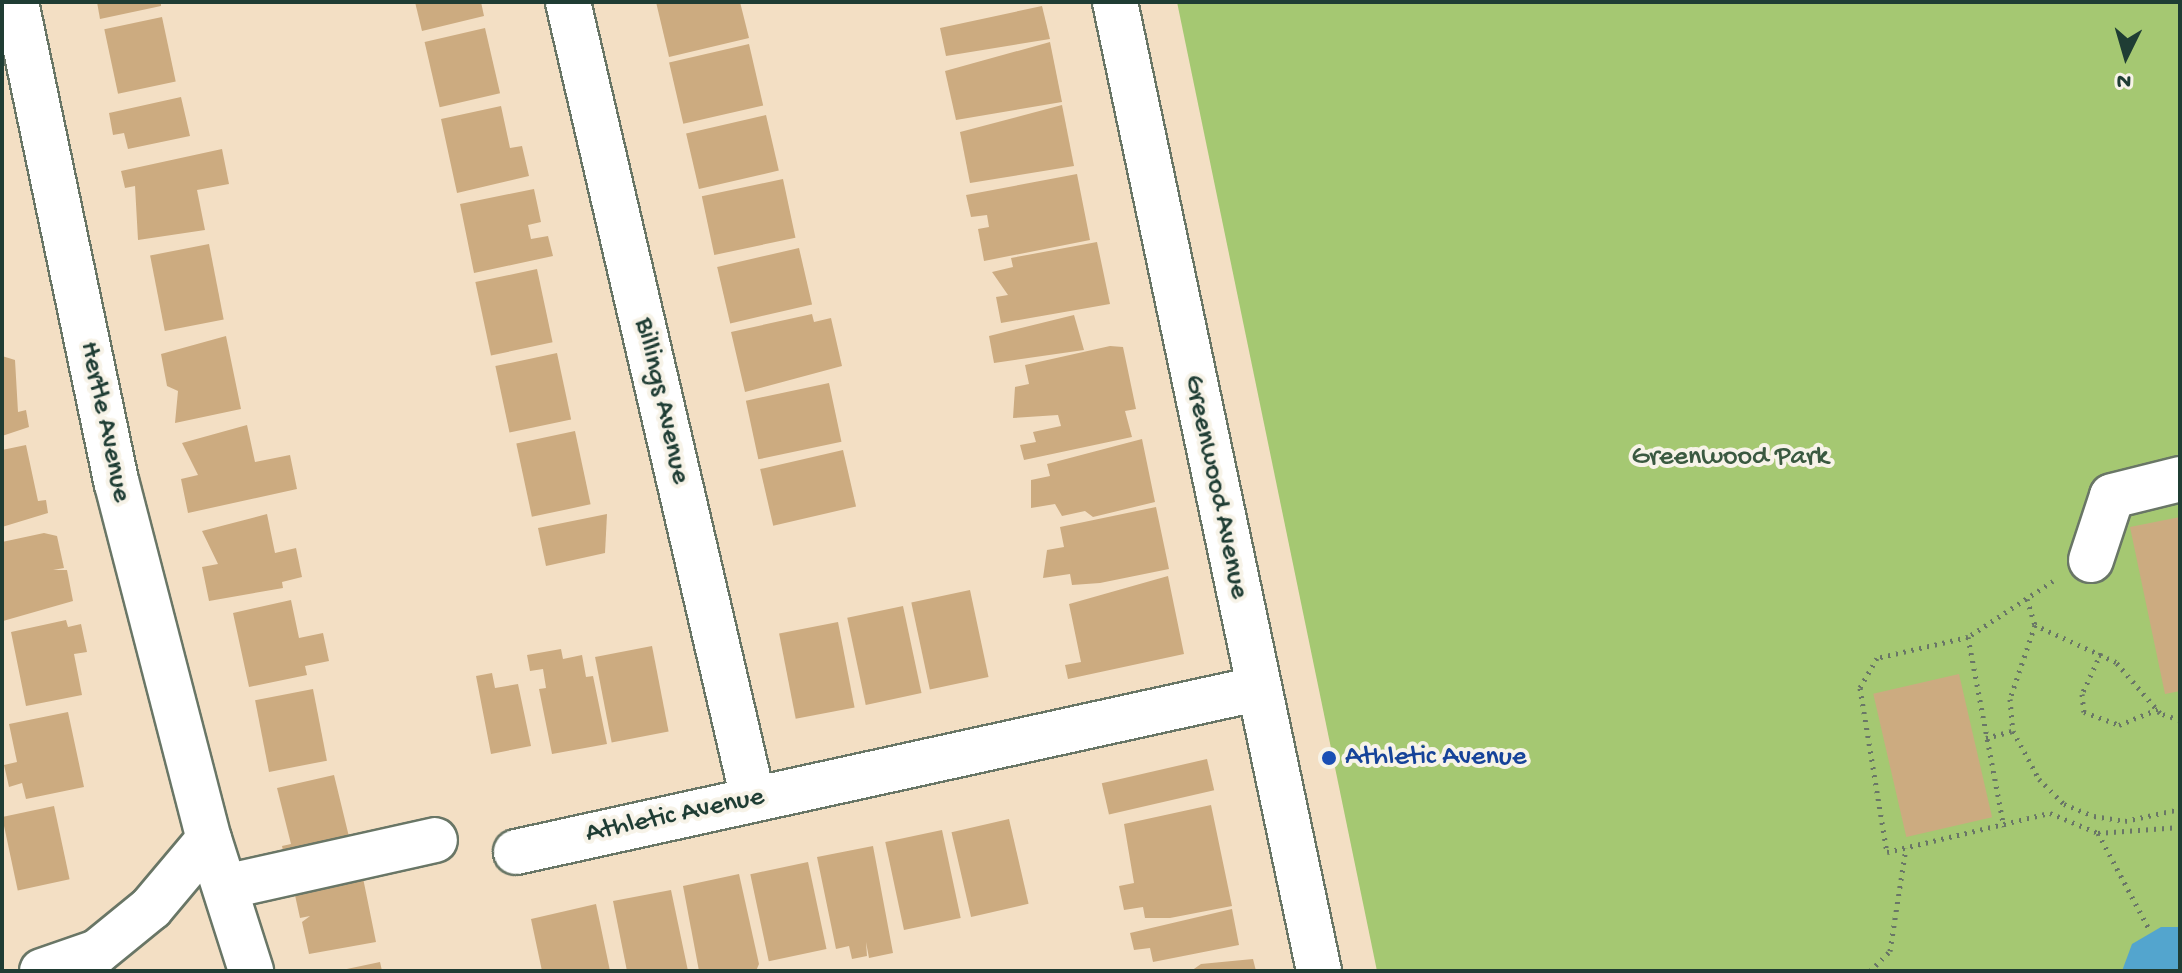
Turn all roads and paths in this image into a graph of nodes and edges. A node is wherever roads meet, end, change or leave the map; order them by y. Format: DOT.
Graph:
graph roads {
  1 [pos="16,2"];
  2 [pos="568,2"];
  3 [pos="1115,2"];
  4 [pos="2180,479"];
  5 [pos="2091,560"];
  6 [pos="2027,598"];
  7 [pos="2035,625"];
  8 [pos="1968,637"];
  9 [pos="2101,653"];
  10 [pos="1256,689"];
  11 [pos="2158,709"];
  12 [pos="2180,720"];
  13 [pos="2013,731"];
  14 [pos="1986,738"];
  15 [pos="753,799"];
  16 [pos="2180,809"];
  17 [pos="2004,827"];
  18 [pos="2180,827"];
  19 [pos="2098,833"];
  20 [pos="209,839"];
  21 [pos="435,840"];
  22 [pos="1906,848"];
  23 [pos="516,852"];
  24 [pos="225,887"];
  25 [pos="2150,931"];
  26 [pos="42,971"];
  27 [pos="251,971"];
  28 [pos="1319,971"];
  29 [pos="1870,971"];
  1 -- 20 [label="street, Hertle Avenue"];
  2 -- 15 [label="street, Billings Avenue"];
  3 -- 10 [label="street, Greenwood Avenue"];
  4 -- 5 [label="street"];
  5 -- 6 [label="path"];
  6 -- 7 [label="path"];
  6 -- 8 [label="path"];
  7 -- 9 [label="path"];
  7 -- 13 [label="path"];
  8 -- 14 [label="path"];
  8 -- 22 [label="path"];
  9 -- 11 [label="path"];
  9 -- 11 [label="path"];
  10 -- 15 [label="street, Athletic Avenue"];
  10 -- 28 [label="street, Greenwood Avenue"];
  11 -- 12 [label="path"];
  13 -- 14 [label="path"];
  13 -- 16 [label="path"];
  14 -- 17 [label="path"];
  15 -- 23 [label="street, Athletic Avenue"];
  17 -- 19 [label="path"];
  17 -- 22 [label="path"];
  18 -- 19 [label="path"];
  19 -- 25 [label="path"];
  20 -- 24 [label="street, Hertle Avenue"];
  20 -- 26 [label="street"];
  21 -- 24 [label="street"];
  22 -- 29 [label="path"];
  24 -- 27 [label="street, Hertle Avenue"];
}
